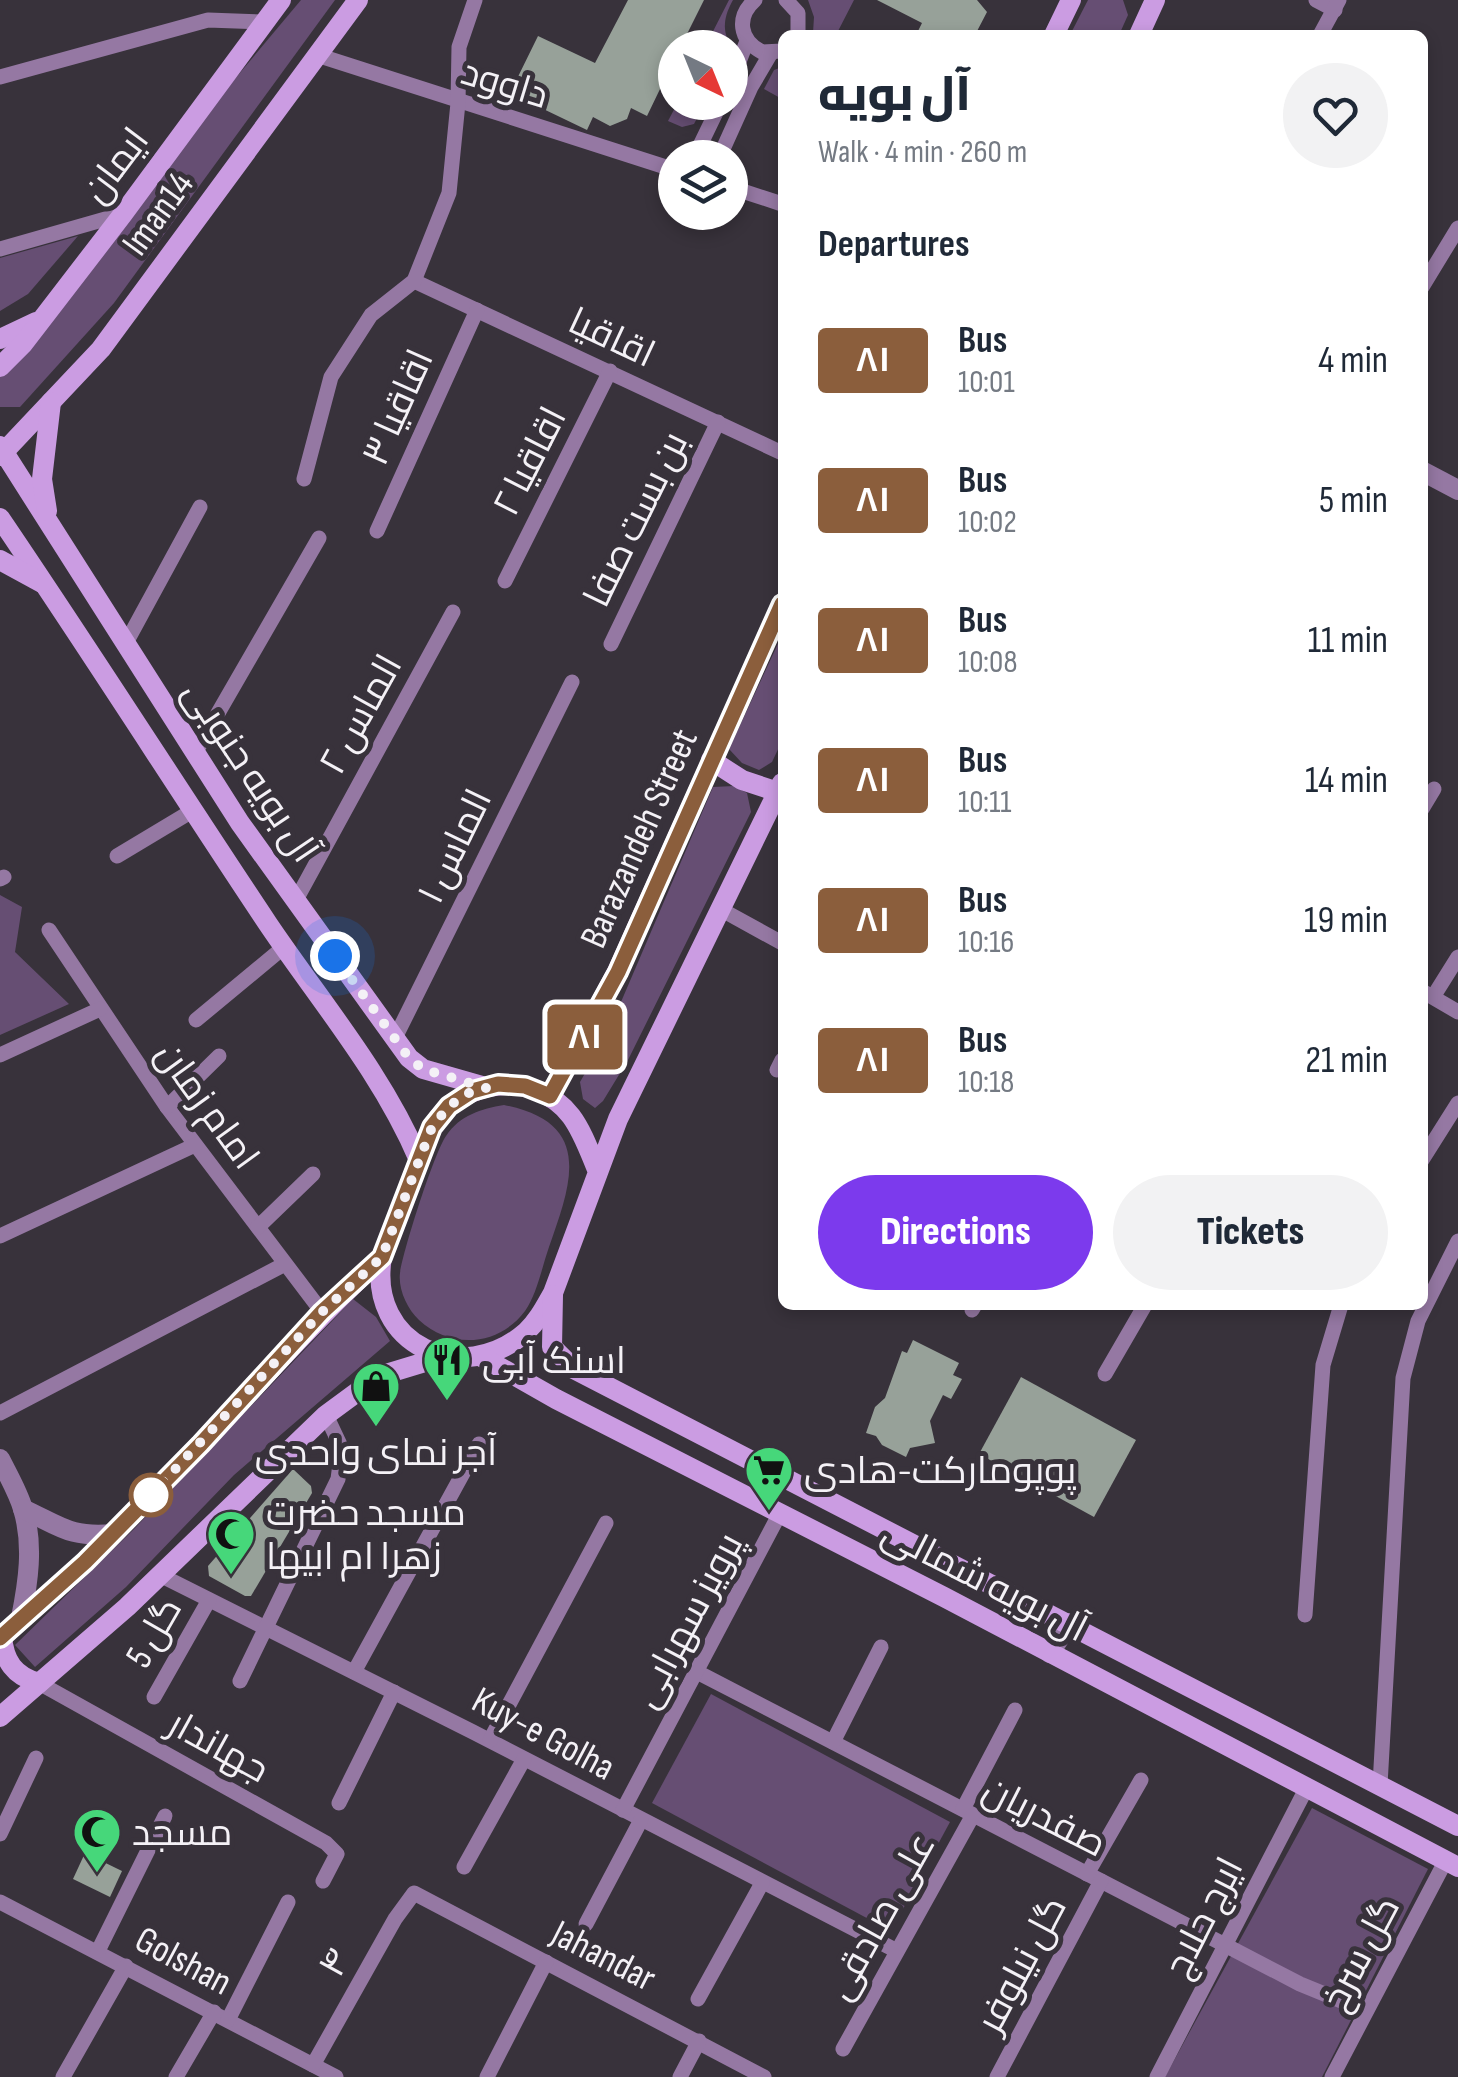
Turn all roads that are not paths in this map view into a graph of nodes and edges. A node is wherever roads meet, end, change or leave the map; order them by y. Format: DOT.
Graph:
graph roads {
  1 [pos="281,0"];
  2 [pos="358,0"];
  3 [pos="475,0"];
  4 [pos="755,0"];
  5 [pos="1071,0"];
  6 [pos="1155,0"];
  7 [pos="1316,0"];
  8 [pos="791,2"];
  9 [pos="1337,5"];
  10 [pos="264,22"];
  11 [pos="744,30"];
  12 [pos="799,30"];
  13 [pos="1056,30"];
  14 [pos="1140,30"];
  15 [pos="1323,30"];
  16 [pos="748,42"];
  17 [pos="777,52"];
  18 [pos="317,55"];
  19 [pos="1,75"];
  20 [pos="458,103"];
  21 [pos="727,140"];
  22 [pos="658,165"];
  23 [pos="748,193"];
  24 [pos="778,203"];
  25 [pos="123,214"];
  26 [pos="1458,228"];
  27 [pos="0,249"];
  28 [pos="1428,277"];
  29 [pos="414,280"];
  30 [pos="476,310"];
  31 [pos="42,318"];
  32 [pos="0,340"];
  33 [pos="0,367"];
  34 [pos="610,371"];
  35 [pos="51,402"];
  36 [pos="0,422"];
  37 [pos="718,422"];
  38 [pos="26,429"];
  39 [pos="1,451"];
  40 [pos="778,451"];
  41 [pos="1428,474"];
  42 [pos="304,479"];
  43 [pos="1458,490"];
  44 [pos="200,507"];
  45 [pos="0,518"];
  46 [pos="48,518"];
  47 [pos="377,531"];
  48 [pos="319,538"];
  49 [pos="0,560"];
  50 [pos="505,581"];
  51 [pos="45,585"];
  52 [pos="453,612"];
  53 [pos="778,613"];
  54 [pos="126,644"];
  55 [pos="611,644"];
  56 [pos="572,682"];
  57 [pos="195,753"];
  58 [pos="711,760"];
  59 [pos="778,788"];
  60 [pos="1434,788"];
  61 [pos="778,792"];
  62 [pos="1428,798"];
  63 [pos="192,810"];
  64 [pos="118,856"];
  65 [pos="296,900"];
  66 [pos="722,910"];
  67 [pos="49,930"];
  68 [pos="778,941"];
  69 [pos="284,947"];
  70 [pos="1458,957"];
  71 [pos="1428,994"];
  72 [pos="100,1010"];
  73 [pos="1458,1012"];
  74 [pos="196,1020"];
  75 [pos="394,1038"];
  76 [pos="0,1054"];
  77 [pos="219,1056"];
  78 [pos="486,1088"];
  79 [pos="550,1096"];
  80 [pos="1458,1102"];
  81 [pos="167,1107"];
  82 [pos="195,1145"];
  83 [pos="1428,1150"];
  84 [pos="419,1160"];
  85 [pos="598,1172"];
  86 [pos="313,1174"];
  87 [pos="258,1227"];
  88 [pos="0,1236"];
  89 [pos="1458,1241"];
  90 [pos="382,1257"];
  91 [pos="285,1264"];
  92 [pos="553,1293"];
  93 [pos="1428,1301"];
  94 [pos="1141,1310"];
  95 [pos="1340,1310"];
  96 [pos="1424,1310"];
  97 [pos="322,1312"];
  98 [pos="445,1356"];
  99 [pos="480,1356"];
  100 [pos="1104,1374"];
  101 [pos="0,1413"];
  102 [pos="326,1415"];
  103 [pos="479,1444"];
  104 [pos="0,1459"];
  105 [pos="24,1509"];
  106 [pos="780,1513"];
  107 [pos="606,1523"];
  108 [pos="112,1534"];
  109 [pos="160,1575"];
  110 [pos="209,1600"];
  111 [pos="1305,1614"];
  112 [pos="22,1618"];
  113 [pos="1069,1623"];
  114 [pos="266,1628"];
  115 [pos="1,1637"];
  116 [pos="881,1646"];
  117 [pos="1050,1653"];
  118 [pos="354,1672"];
  119 [pos="697,1672"];
  120 [pos="240,1681"];
  121 [pos="39,1683"];
  122 [pos="394,1692"];
  123 [pos="0,1695"];
  124 [pos="154,1697"];
  125 [pos="1015,1710"];
  126 [pos="0,1715"];
  127 [pos="490,1740"];
  128 [pos="833,1742"];
  129 [pos="36,1758"];
  130 [pos="524,1758"];
  131 [pos="1141,1780"];
  132 [pos="1380,1785"];
  133 [pos="1307,1787"];
  134 [pos="339,1803"];
  135 [pos="623,1810"];
  136 [pos="968,1812"];
  137 [pos="165,1816"];
  138 [pos="641,1820"];
  139 [pos="1458,1826"];
  140 [pos="0,1834"];
  141 [pos="1452,1863"];
  142 [pos="464,1866"];
  143 [pos="1094,1878"];
  144 [pos="323,1881"];
  145 [pos="762,1883"];
  146 [pos="414,1893"];
  147 [pos="288,1902"];
  148 [pos="2,1906"];
  149 [pos="586,1924"];
  150 [pos="1225,1945"];
  151 [pos="98,1951"];
  152 [pos="897,1952"];
  153 [pos="546,1962"];
  154 [pos="126,1966"];
  155 [pos="698,1999"];
  156 [pos="1366,2011"];
  157 [pos="221,2016"];
  158 [pos="699,2041"];
  159 [pos="843,2049"];
  160 [pos="314,2065"];
  161 [pos="64,2077"];
  162 [pos="176,2077"];
  163 [pos="336,2077"];
  164 [pos="487,2077"];
  165 [pos="680,2077"];
  166 [pos="764,2077"];
  167 [pos="998,2077"];
  168 [pos="1156,2077"];
  169 [pos="1332,2077"];
  1 -- 10 [label="main road, ایمان"];
  2 -- 18 [label="main road, Iman14"];
  3 -- 20 [label="street"];
  4 -- 11 [label="street"];
  5 -- 13 [label="main road"];
  6 -- 14 [label="main road"];
  7 -- 9 [label="street"];
  8 -- 12 [label="street"];
  9 -- 15 [label="street"];
  10 -- 19 [label="street"];
  10 -- 25 [label="main road, ایمان"];
  16 -- 17 [label="street"];
  17 -- 21 [label="street"];
  18 -- 20 [label="street, داوود"];
  18 -- 35 [label="main road, Iman14"];
  20 -- 22 [label="street, داوود"];
  20 -- 29 [label="street"];
  23 -- 24 [label="street"];
  25 -- 27 [label="street"];
  25 -- 31 [label="main road, ایمان"];
  26 -- 28 [label="street"];
  29 -- 30 [label="street, اقاقیا"];
  29 -- 42 [label="street"];
  30 -- 34 [label="street, اقاقیا"];
  30 -- 47 [label="street, اقاقیا ۳"];
  31 -- 32 [label="main road"];
  31 -- 33 [label="main road, ایمان"];
  34 -- 37 [label="street, اقاقیا"];
  34 -- 50 [label="street, اقاقیا ۲"];
  35 -- 38 [label="main road, Iman14"];
  35 -- 46 [label="main road"];
  36 -- 38 [label="main road"];
  37 -- 40 [label="street, اقاقیا"];
  37 -- 55 [label="street, بن بست صفا"];
  38 -- 39 [label="main road, Iman14"];
  39 -- 46 [label="main road, آل بویه جنوبی"];
  41 -- 43 [label="street"];
  44 -- 54 [label="street"];
  45 -- 51 [label="main road, آل بویه جنوبی"];
  46 -- 54 [label="main road, آل بویه جنوبی"];
  48 -- 57 [label="street"];
  49 -- 51 [label="main road"];
  51 -- 63 [label="main road, آل بویه جنوبی"];
  52 -- 65 [label="street, الماس ۲"];
  53 -- 58 [label="main road, Barazandeh Street"];
  54 -- 57 [label="main road, آل بویه جنوبی"];
  56 -- 75 [label="street, الماس ۱"];
  57 -- 65 [label="main road, آل بویه جنوبی"];
  58 -- 59 [label="main road"];
  58 -- 79 [label="main road, Barazandeh Street"];
  60 -- 62 [label="street"];
  61 -- 66 [label="main road"];
  63 -- 64 [label="street"];
  63 -- 69 [label="main road, آل بویه جنوبی"];
  65 -- 75 [label="main road, آل بویه جنوبی"];
  66 -- 68 [label="street"];
  66 -- 85 [label="main road"];
  67 -- 72 [label="street, امام زمان"];
  69 -- 74 [label="street"];
  69 -- 84 [label="main road, آل بویه جنوبی"];
  70 -- 71 [label="street"];
  71 -- 73 [label="street"];
  72 -- 76 [label="street"];
  72 -- 81 [label="street, امام زمان"];
  75 -- 78 [label="main road, آل بویه جنوبی"];
  77 -- 81 [label="street"];
  78 -- 79 [label="main road"];
  78 -- 84 [label="main road"];
  79 -- 85 [label="main road"];
  80 -- 83 [label="street"];
  81 -- 82 [label="street, امام زمان"];
  82 -- 87 [label="street, امام زمان"];
  82 -- 88 [label="street"];
  84 -- 90 [label="main road"];
  85 -- 92 [label="main road"];
  86 -- 87 [label="street"];
  87 -- 91 [label="street, امام زمان"];
  89 -- 93 [label="street"];
  90 -- 97 [label="main road"];
  90 -- 98 [label="main road"];
  91 -- 97 [label="street, امام زمان"];
  91 -- 101 [label="street"];
  92 -- 99 [label="main road"];
  92 -- 113 [label="main road, آل بویه شمالی"];
  94 -- 100 [label="street"];
  95 -- 111 [label="street"];
  96 -- 132 [label="street"];
  97 -- 108 [label="main road"];
  98 -- 99 [label="main road"];
  98 -- 102 [label="main road"];
  99 -- 106 [label="main road, آل بویه شمالی"];
  102 -- 109 [label="main road"];
  102 -- 114 [label="street"];
  103 -- 118 [label="street"];
  104 -- 105 [label="street"];
  105 -- 108 [label="street"];
  105 -- 112 [label="street"];
  106 -- 117 [label="main road, آل بویه شمالی"];
  106 -- 119 [label="street, پرویز سهرابی"];
  107 -- 127 [label="street"];
  108 -- 112 [label="main road"];
  109 -- 110 [label="street, Kuy-e Golha"];
  109 -- 121 [label="main road"];
  110 -- 114 [label="street, Kuy-e Golha"];
  110 -- 124 [label="street, گل 5"];
  112 -- 115 [label="main road"];
  113 -- 117 [label="street"];
  113 -- 132 [label="main road, آل بویه شمالی"];
  114 -- 118 [label="street, Kuy-e Golha"];
  114 -- 120 [label="street"];
  115 -- 121 [label="main road"];
  116 -- 128 [label="street"];
  117 -- 133 [label="main road, آل بویه شمالی"];
  118 -- 122 [label="street, Kuy-e Golha"];
  119 -- 128 [label="street, صفدریان"];
  119 -- 135 [label="street, پرویز سهرابی"];
  121 -- 126 [label="main road"];
  121 -- 144 [label="street, جهاندار"];
  122 -- 127 [label="street, Kuy-e Golha"];
  122 -- 134 [label="street"];
  123 -- 126 [label="main road"];
  125 -- 136 [label="street, علی صادقی"];
  127 -- 130 [label="street, Kuy-e Golha"];
  128 -- 136 [label="street, صفدریان"];
  129 -- 140 [label="street"];
  130 -- 135 [label="street, Kuy-e Golha"];
  130 -- 142 [label="street"];
  131 -- 143 [label="street, گل نیلوفر"];
  132 -- 139 [label="main road, آل بویه شمالی"];
  133 -- 141 [label="main road, آل بویه شمالی"];
  133 -- 150 [label="street, ایرج حلاج"];
  135 -- 138 [label="street, Kuy-e Golha"];
  136 -- 143 [label="street, صفدریان"];
  136 -- 152 [label="street, علی صادقی"];
  137 -- 151 [label="street"];
  138 -- 145 [label="street, Kuy-e Golha"];
  138 -- 149 [label="street"];
  141 -- 156 [label="street, گل سرخ"];
  143 -- 150 [label="street, صفدریان"];
  143 -- 167 [label="street, گل نیلوفر"];
  145 -- 152 [label="street, Kuy-e Golha"];
  145 -- 155 [label="street"];
  146 -- 153 [label="street, Jahandar"];
  146 -- 160 [label="street, ۴"];
  147 -- 157 [label="street"];
  148 -- 151 [label="street, Golshan"];
  150 -- 156 [label="street, صفدریان"];
  150 -- 168 [label="street, ایرج حلاج"];
  151 -- 154 [label="street, Golshan"];
  152 -- 159 [label="street, علی صادقی"];
  153 -- 158 [label="street, Jahandar"];
  153 -- 164 [label="street"];
  154 -- 157 [label="street, Golshan"];
  154 -- 161 [label="street"];
  156 -- 169 [label="street, گل سرخ"];
  157 -- 160 [label="street, Golshan"];
  157 -- 162 [label="street"];
  158 -- 165 [label="street"];
  158 -- 166 [label="street, Jahandar"];
  160 -- 163 [label="street, Golshan"];
}
